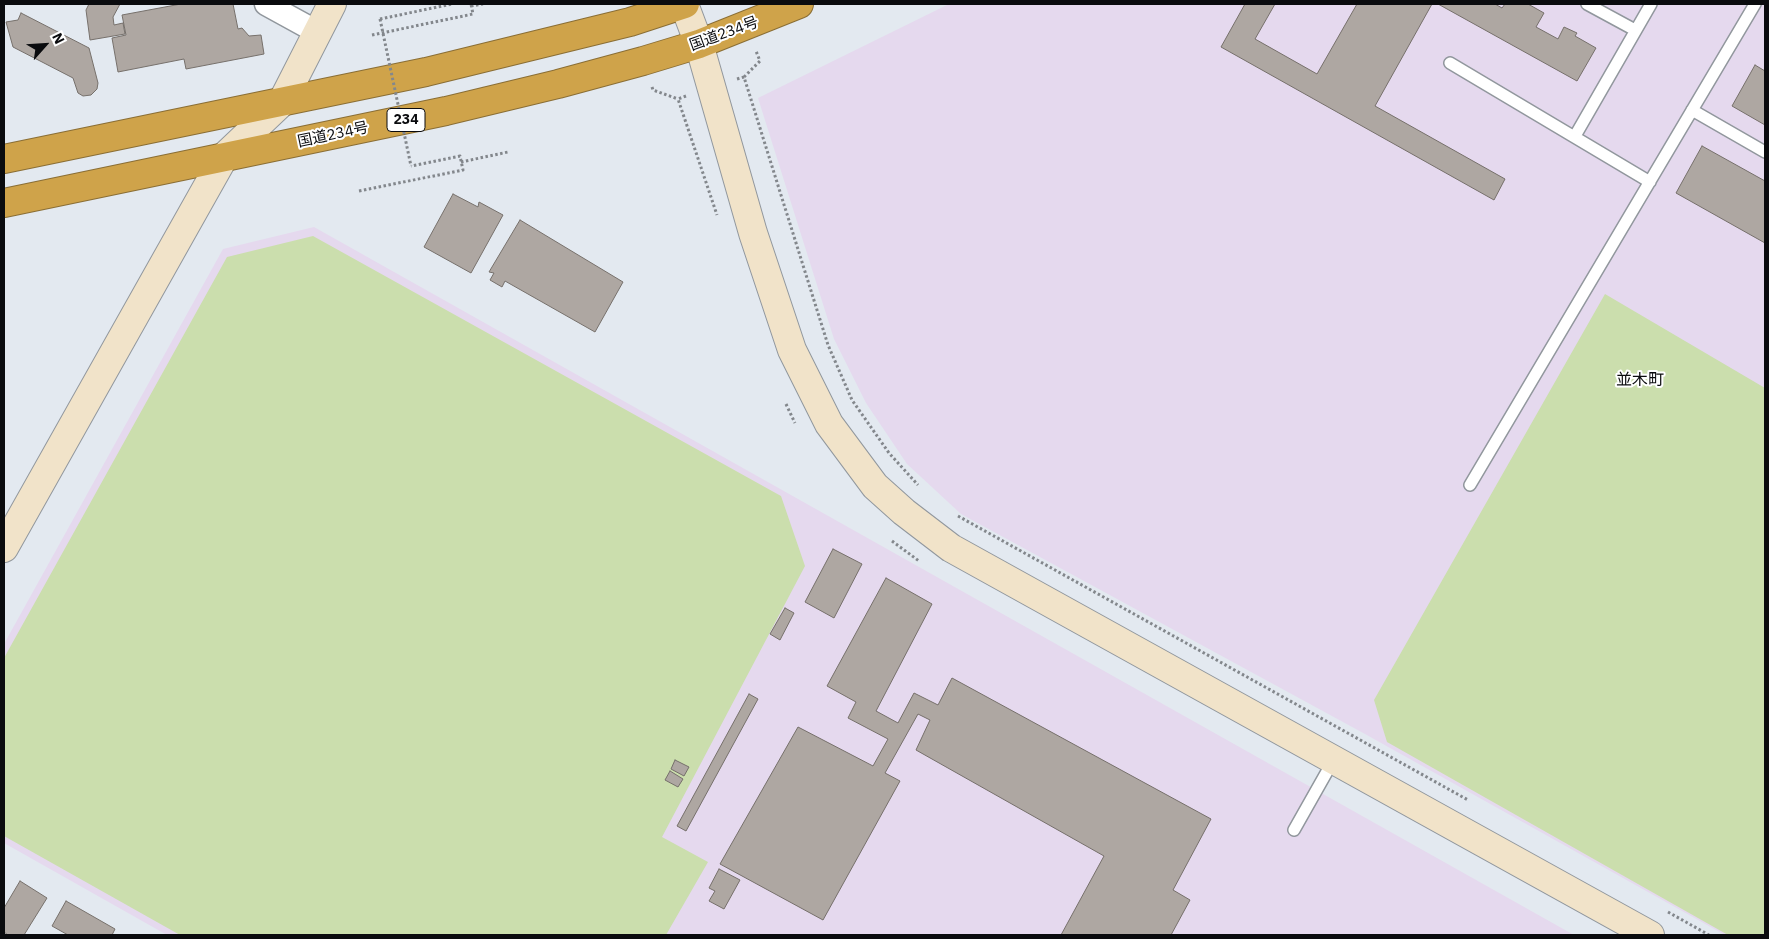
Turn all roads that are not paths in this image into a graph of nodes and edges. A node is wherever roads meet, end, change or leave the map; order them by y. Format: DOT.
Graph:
graph roads {
  1 [pos="266,4"];
  2 [pos="332,4"];
  3 [pos="684,4"];
  4 [pos="799,4"];
  5 [pos="1587,4"];
  6 [pos="1651,4"];
  7 [pos="1755,4"];
  8 [pos="1635,30"];
  9 [pos="318,32"];
  10 [pos="699,44"];
  11 [pos="1450,63"];
  12 [pos="282,102"];
  13 [pos="1692,110"];
  14 [pos="1575,136"];
  15 [pos="1765,152"];
  16 [pos="224,157"];
  17 [pos="4,159"];
  18 [pos="1650,182"];
  19 [pos="4,203"];
  20 [pos="1470,485"];
  21 [pos="4,548"];
  22 [pos="1333,761"];
  23 [pos="1294,830"];
  24 [pos="1650,935"];
  1 -- 9 [label="street"];
  2 -- 9 [label="street"];
  3 -- 10 [label="street"];
  3 -- 12 [label="highway"];
  4 -- 10 [label="highway, 国道234号 / 234"];
  5 -- 8 [label="lane"];
  6 -- 8 [label="lane"];
  7 -- 13 [label="lane"];
  8 -- 14 [label="lane"];
  9 -- 12 [label="street"];
  10 -- 16 [label="highway, 国道234号 / 234"];
  10 -- 22 [label="street"];
  11 -- 14 [label="lane"];
  12 -- 16 [label="street"];
  12 -- 17 [label="highway"];
  13 -- 15 [label="lane"];
  13 -- 18 [label="lane"];
  14 -- 18 [label="lane"];
  16 -- 19 [label="highway, 国道234号 / 234"];
  16 -- 21 [label="street"];
  18 -- 20 [label="lane"];
  22 -- 23 [label="lane"];
  22 -- 24 [label="street"];
}
